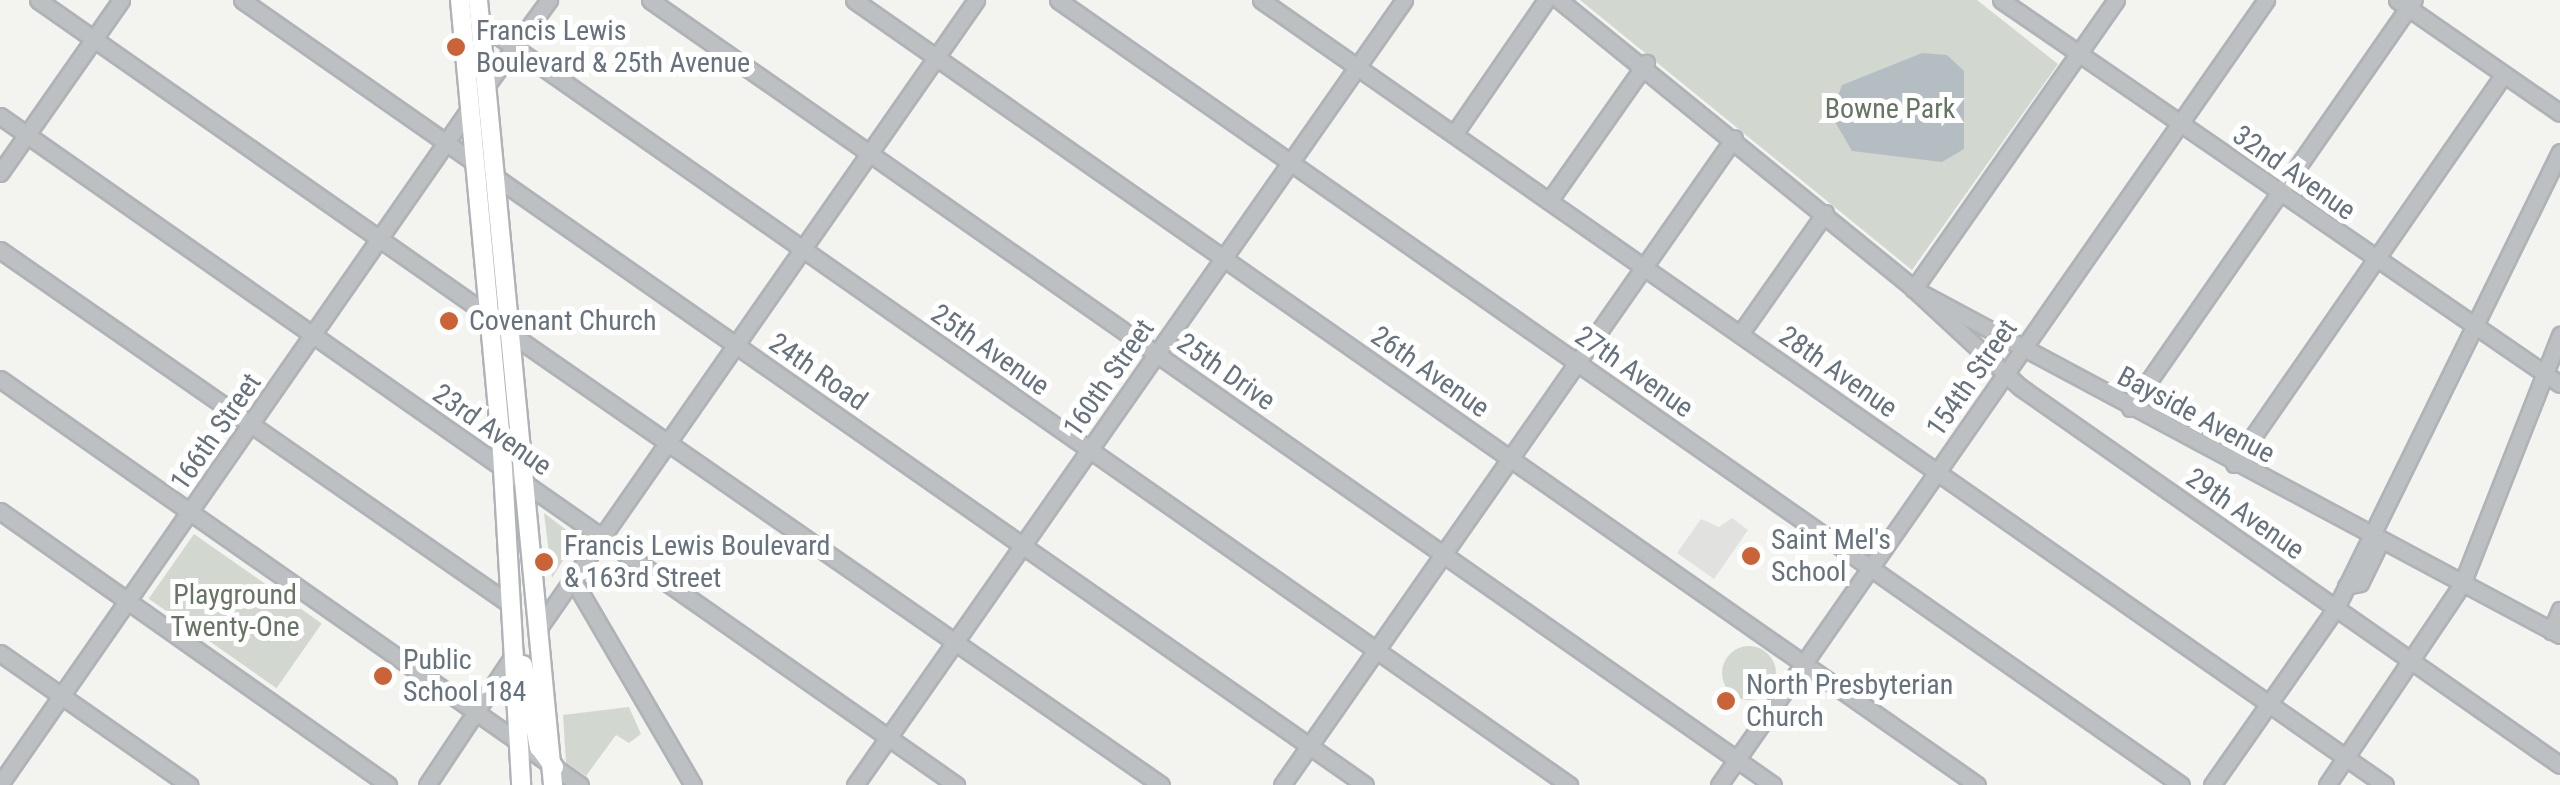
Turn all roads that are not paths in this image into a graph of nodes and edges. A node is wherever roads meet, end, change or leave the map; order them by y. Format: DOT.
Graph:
graph roads {
  1 [pos="38,0"];
  2 [pos="121,0"];
  3 [pos="242,0"];
  4 [pos="550,0"];
  5 [pos="650,0"];
  6 [pos="854,0"];
  7 [pos="976,0"];
  8 [pos="1058,0"];
  9 [pos="1261,0"];
  10 [pos="1404,0"];
  11 [pos="1546,0"];
  12 [pos="1559,0"];
  13 [pos="2002,0"];
  14 [pos="2116,0"];
  15 [pos="2266,0"];
  16 [pos="462,3"];
  17 [pos="2407,3"];
  18 [pos="482,24"];
  19 [pos="94,39"];
  20 [pos="517,48"];
  21 [pos="2078,54"];
  22 [pos="936,57"];
  23 [pos="1646,63"];
  24 [pos="1357,67"];
  25 [pos="2504,74"];
  26 [pos="486,86"];
  27 [pos="470,108"];
  28 [pos="2560,113"];
  29 [pos="0,116"];
  30 [pos="2180,124"];
  31 [pos="27,134"];
  32 [pos="1454,134"];
  33 [pos="1734,138"];
  34 [pos="446,142"];
  35 [pos="2560,152"];
  36 [pos="869,153"];
  37 [pos="473,162"];
  38 [pos="1290,162"];
  39 [pos="0,172"];
  40 [pos="493,177"];
  41 [pos="2279,194"];
  42 [pos="1549,201"];
  43 [pos="1825,213"];
  44 [pos="380,240"];
  45 [pos="802,249"];
  46 [pos="0,250"];
  47 [pos="1223,258"];
  48 [pos="2375,260"];
  49 [pos="1644,267"];
  50 [pos="1914,289"];
  51 [pos="487,314"];
  52 [pos="2471,328"];
  53 [pos="511,334"];
  54 [pos="1740,334"];
  55 [pos="2560,335"];
  56 [pos="314,336"];
  57 [pos="735,345"];
  58 [pos="2024,348"];
  59 [pos="1156,354"];
  60 [pos="1577,363"];
  61 [pos="2006,374"];
  62 [pos="2545,375"];
  63 [pos="0,380"];
  64 [pos="2560,384"];
  65 [pos="2130,408"];
  66 [pos="251,426"];
  67 [pos="668,440"];
  68 [pos="1089,450"];
  69 [pos="1510,459"];
  70 [pos="2234,464"];
  71 [pos="504,469"];
  72 [pos="1938,472"];
  73 [pos="524,484"];
  74 [pos="0,511"];
  75 [pos="190,512"];
  76 [pos="601,534"];
  77 [pos="2375,540"];
  78 [pos="1022,545"];
  79 [pos="1443,554"];
  80 [pos="1871,568"];
  81 [pos="572,578"];
  82 [pos="2462,584"];
  83 [pos="128,600"];
  84 [pos="511,605"];
  85 [pos="2336,608"];
  86 [pos="2560,610"];
  87 [pos="540,626"];
  88 [pos="2555,633"];
  89 [pos="955,641"];
  90 [pos="1376,650"];
  91 [pos="0,653"];
  92 [pos="515,653"];
  93 [pos="2410,660"];
  94 [pos="1804,664"];
  95 [pos="62,696"];
  96 [pos="2269,704"];
  97 [pos="476,713"];
  98 [pos="888,737"];
  99 [pos="524,746"];
  100 [pos="1310,746"];
  101 [pos="2345,757"];
  102 [pos="1737,760"];
  103 [pos="2560,765"];
  104 [pos="554,776"];
  105 [pos="0,784"];
  106 [pos="189,785"];
  107 [pos="388,785"];
  108 [pos="427,785"];
  109 [pos="521,785"];
  110 [pos="580,785"];
  111 [pos="693,785"];
  112 [pos="855,785"];
  113 [pos="956,785"];
  114 [pos="1161,785"];
  115 [pos="1282,785"];
  116 [pos="1365,785"];
  117 [pos="1569,785"];
  118 [pos="1719,785"];
  119 [pos="1773,785"];
  120 [pos="1977,785"];
  121 [pos="2181,785"];
  122 [pos="2212,785"];
  123 [pos="2327,785"];
  124 [pos="2385,785"];
  1 -- 19 [label="street"];
  2 -- 19 [label="street"];
  3 -- 34 [label="street, 24th Road"];
  4 -- 20 [label="street"];
  5 -- 36 [label="street, 25th Drive"];
  6 -- 22 [label="street, 26th Avenue"];
  7 -- 22 [label="street"];
  8 -- 38 [label="street, 27th Avenue"];
  9 -- 24 [label="street, 28th Avenue"];
  10 -- 24 [label="street, 160th Street"];
  11 -- 32 [label="street"];
  12 -- 23 [label="street"];
  13 -- 21 [label="street, 32nd Avenue"];
  14 -- 21 [label="street"];
  15 -- 30 [label="street, 154th Street"];
  16 -- 18 [label="main road"];
  16 -- 27 [label="main road"];
  17 -- 25 [label="street"];
  17 -- 41 [label="street"];
  18 -- 20 [label="street, 25th Avenue"];
  18 -- 26 [label="main road"];
  19 -- 31 [label="street"];
  19 -- 44 [label="street"];
  20 -- 26 [label="street"];
  20 -- 45 [label="street, 25th Avenue"];
  21 -- 30 [label="street, 32nd Avenue"];
  21 -- 50 [label="street"];
  22 -- 36 [label="street"];
  22 -- 47 [label="street, 26th Avenue"];
  23 -- 33 [label="street"];
  23 -- 42 [label="street"];
  24 -- 32 [label="street, 28th Avenue"];
  24 -- 38 [label="street, 160th Street"];
  25 -- 28 [label="street"];
  25 -- 48 [label="street"];
  26 -- 40 [label="main road"];
  27 -- 34 [label="street, 166th Street"];
  27 -- 37 [label="main road"];
  29 -- 31 [label="street, 23rd Avenue"];
  30 -- 41 [label="street, 32nd Avenue"];
  30 -- 58 [label="street, 154th Street"];
  31 -- 39 [label="street"];
  31 -- 56 [label="street, 23rd Avenue"];
  32 -- 42 [label="street, 28th Avenue"];
  33 -- 43 [label="street"];
  33 -- 49 [label="street"];
  34 -- 37 [label="street, 24th Road"];
  34 -- 44 [label="street, 166th Street"];
  35 -- 52 [label="street"];
  36 -- 45 [label="street"];
  36 -- 59 [label="street, 25th Drive"];
  37 -- 40 [label="street, 24th Road"];
  37 -- 51 [label="main road"];
  38 -- 47 [label="street, 160th Street"];
  38 -- 60 [label="street, 27th Avenue"];
  40 -- 53 [label="main road"];
  40 -- 57 [label="street, 24th Road"];
  41 -- 48 [label="street, 32nd Avenue"];
  41 -- 65 [label="street"];
  42 -- 49 [label="street, 28th Avenue"];
  43 -- 50 [label="street, Bayside Avenue"];
  43 -- 54 [label="street"];
  44 -- 51 [label="street"];
  44 -- 56 [label="street, 166th Street"];
  45 -- 57 [label="street"];
  45 -- 68 [label="street, 25th Avenue"];
  46 -- 66 [label="street"];
  47 -- 59 [label="street, 160th Street"];
  47 -- 69 [label="street, 26th Avenue"];
  48 -- 52 [label="street, 32nd Avenue"];
  48 -- 70 [label="street"];
  49 -- 54 [label="street, 28th Avenue"];
  49 -- 60 [label="street"];
  50 -- 58 [label="street, Bayside Avenue"];
  50 -- 61 [label="street, 29th Avenue"];
  51 -- 71 [label="main road"];
  52 -- 62 [label="street, 32nd Avenue"];
  52 -- 77 [label="street"];
  53 -- 67 [label="street"];
  53 -- 73 [label="main road"];
  54 -- 72 [label="street, 28th Avenue"];
  55 -- 62 [label="street"];
  56 -- 66 [label="street, 166th Street"];
  56 -- 71 [label="street, 23rd Avenue"];
  57 -- 67 [label="street"];
  57 -- 78 [label="street, 24th Road"];
  58 -- 61 [label="street, 154th Street"];
  58 -- 65 [label="street, Bayside Avenue"];
  59 -- 68 [label="street, 160th Street"];
  59 -- 79 [label="street, 25th Drive"];
  60 -- 69 [label="street"];
  60 -- 80 [label="street, 27th Avenue"];
  61 -- 72 [label="street, 154th Street"];
  61 -- 85 [label="street, 29th Avenue"];
  62 -- 64 [label="street, 32nd Avenue"];
  62 -- 82 [label="street"];
  63 -- 75 [label="street"];
  65 -- 70 [label="street, Bayside Avenue"];
  66 -- 75 [label="street, 166th Street"];
  66 -- 84 [label="street"];
  67 -- 76 [label="street"];
  67 -- 89 [label="street"];
  68 -- 78 [label="street, 160th Street"];
  68 -- 90 [label="street, 25th Avenue"];
  69 -- 79 [label="street"];
  69 -- 94 [label="street, 26th Avenue"];
  70 -- 77 [label="street, Bayside Avenue"];
  71 -- 73 [label="street, 23rd Avenue"];
  71 -- 84 [label="main road"];
  72 -- 80 [label="street, 154th Street"];
  72 -- 96 [label="street, 28th Avenue"];
  73 -- 76 [label="street, 23rd Avenue"];
  73 -- 87 [label="main road"];
  74 -- 83 [label="street"];
  75 -- 83 [label="street, 166th Street"];
  75 -- 97 [label="street"];
  76 -- 81 [label="street"];
  76 -- 98 [label="street, 23rd Avenue"];
  77 -- 82 [label="street, Bayside Avenue"];
  77 -- 85 [label="street"];
  78 -- 89 [label="street, 160th Street"];
  78 -- 100 [label="street, 24th Road"];
  79 -- 90 [label="street"];
  79 -- 102 [label="street, 25th Drive"];
  80 -- 94 [label="street, 154th Street"];
  80 -- 121 [label="street, 27th Avenue"];
  81 -- 87 [label="street"];
  81 -- 111 [label="street"];
  82 -- 88 [label="street, Bayside Avenue"];
  82 -- 93 [label="street"];
  83 -- 95 [label="street, 166th Street"];
  83 -- 107 [label="street"];
  84 -- 92 [label="main road"];
  85 -- 93 [label="street, 29th Avenue"];
  85 -- 96 [label="street"];
  86 -- 88 [label="street"];
  87 -- 104 [label="main road"];
  89 -- 98 [label="street, 160th Street"];
  89 -- 114 [label="street"];
  90 -- 100 [label="street"];
  90 -- 117 [label="street, 25th Avenue"];
  91 -- 95 [label="street"];
  92 -- 97 [label="street"];
  92 -- 99 [label="main road"];
  92 -- 104 [label="main road"];
  93 -- 101 [label="street"];
  93 -- 103 [label="street, 29th Avenue"];
  94 -- 102 [label="street, 154th Street"];
  94 -- 120 [label="street, 26th Avenue"];
  95 -- 105 [label="street, 166th Street"];
  95 -- 106 [label="street"];
  96 -- 101 [label="street, 28th Avenue"];
  96 -- 122 [label="street"];
  97 -- 99 [label="street"];
  97 -- 108 [label="street"];
  98 -- 112 [label="street, 160th Street"];
  98 -- 113 [label="street, 23rd Avenue"];
  99 -- 104 [label="street"];
  99 -- 109 [label="main road"];
  100 -- 115 [label="street"];
  100 -- 116 [label="street, 24th Road"];
  101 -- 123 [label="street"];
  101 -- 124 [label="street, 28th Avenue"];
  102 -- 118 [label="street, 154th Street"];
  102 -- 119 [label="street, 25th Drive"];
  104 -- 110 [label="street"];
}
